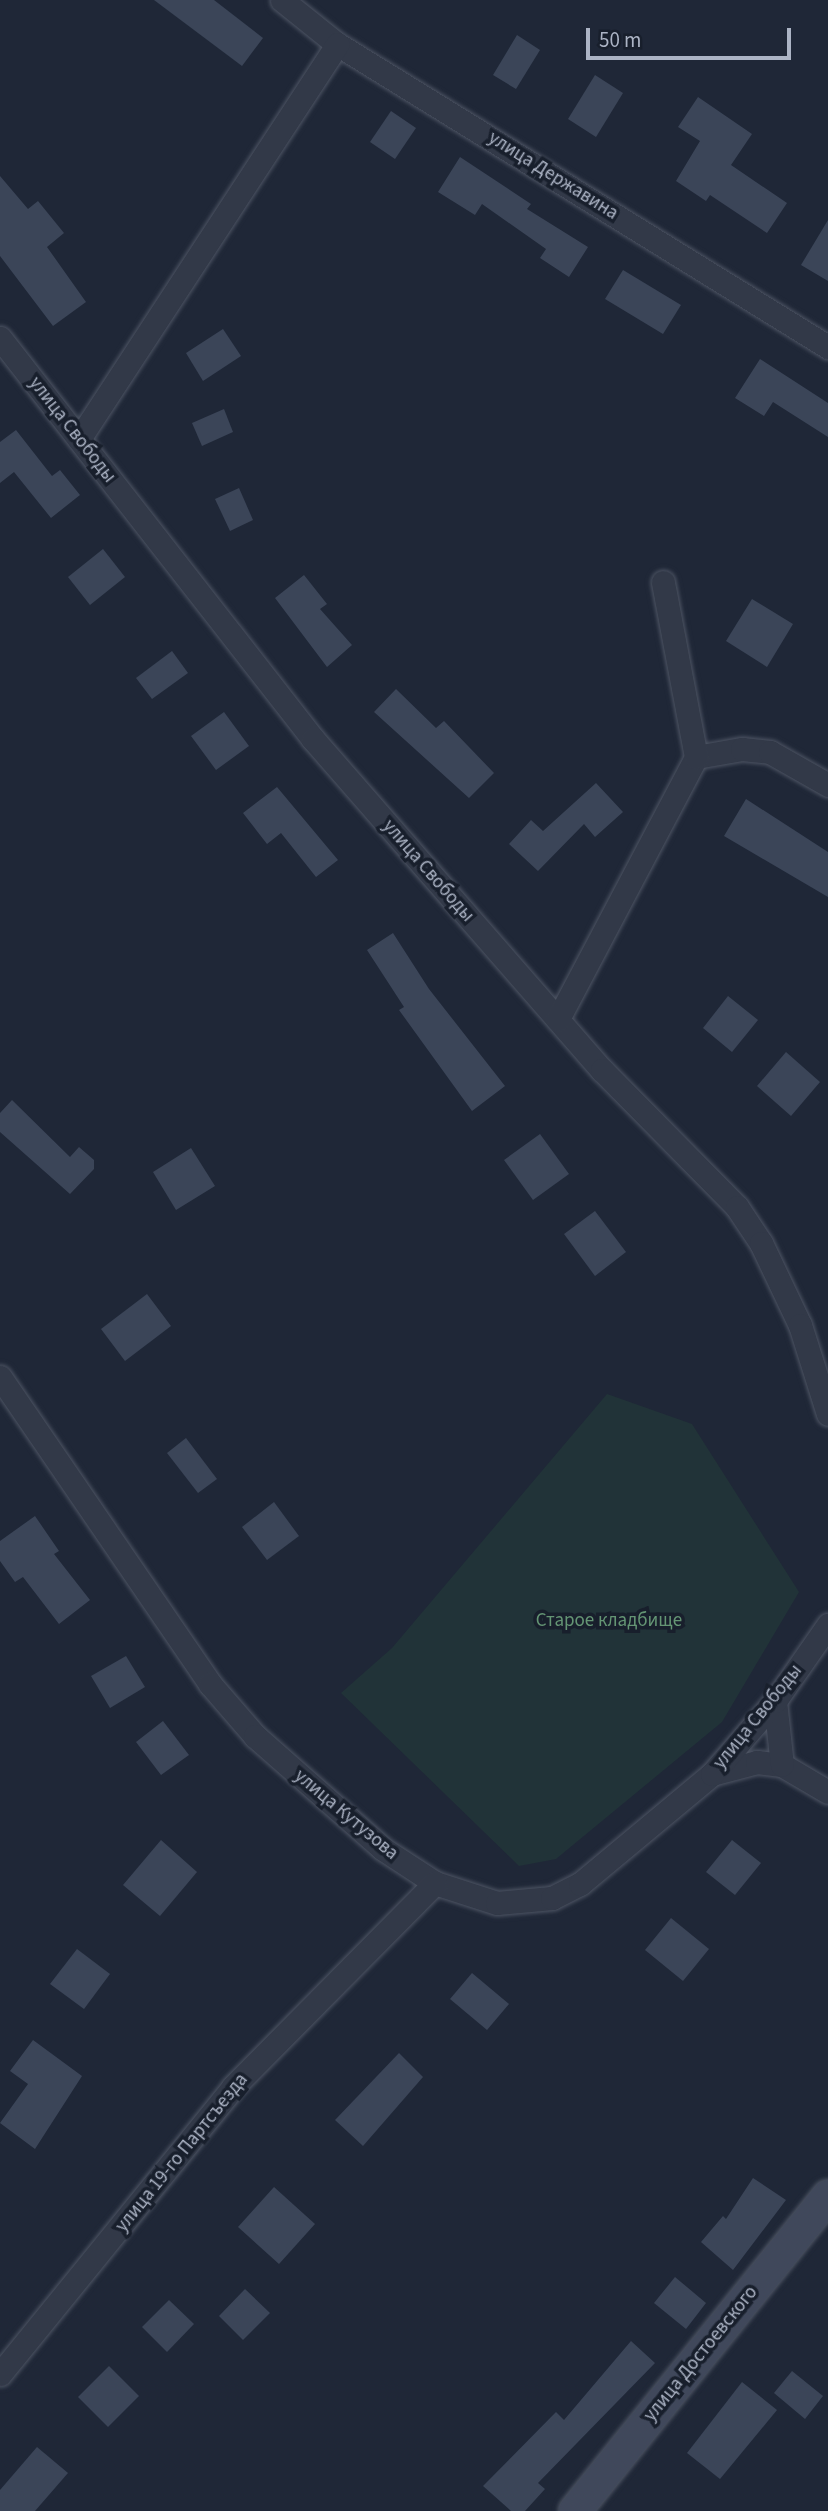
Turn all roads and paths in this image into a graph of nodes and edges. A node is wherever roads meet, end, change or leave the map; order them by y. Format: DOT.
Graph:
graph roads {
  1 [pos="282,0"];
  2 [pos="337,44"];
  3 [pos="0,338"];
  4 [pos="828,347"];
  5 [pos="79,439"];
  6 [pos="663,582"];
  7 [pos="696,757"];
  8 [pos="828,785"];
  9 [pos="558,1018"];
  10 [pos="0,1377"];
  11 [pos="828,1413"];
  12 [pos="828,1625"];
  13 [pos="775,1701"];
  14 [pos="782,1765"];
  15 [pos="712,1774"];
  16 [pos="828,1792"];
  17 [pos="435,1883"];
  18 [pos="828,2196"];
  19 [pos="0,2374"];
  20 [pos="575,2511"];
  1 -- 2 [label="street, улица Державина"];
  2 -- 4 [label="street, улица Державина"];
  2 -- 5 [label="street"];
  3 -- 5 [label="street, улица Свободы"];
  5 -- 9 [label="street, улица Свободы"];
  6 -- 7 [label="street"];
  7 -- 8 [label="street"];
  7 -- 9 [label="street"];
  9 -- 11 [label="street, улица Свободы"];
  10 -- 17 [label="street, улица Кутузова"];
  12 -- 13 [label="street, улица Свободы"];
  13 -- 14 [label="street"];
  13 -- 15 [label="street, улица Свободы"];
  14 -- 15 [label="street, улица Кутузова"];
  14 -- 16 [label="street, улица Кутузова"];
  15 -- 17 [label="street, улица Кутузова"];
  17 -- 19 [label="street, улица 19-го Партсъезда"];
  18 -- 20 [label="street, улица Достоевского"];
}
